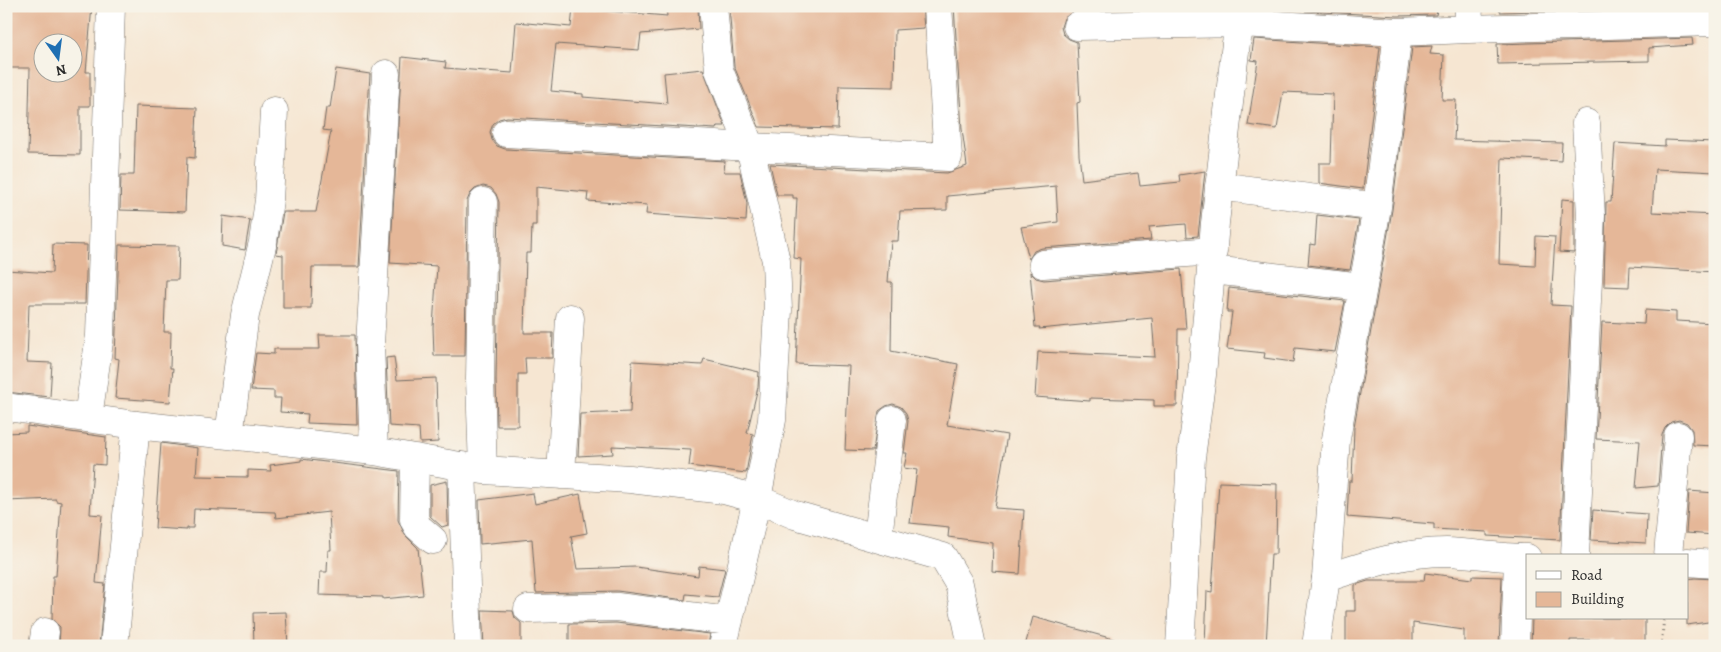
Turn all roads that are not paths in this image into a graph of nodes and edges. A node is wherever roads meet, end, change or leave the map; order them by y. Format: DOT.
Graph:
graph roads {
  1 [pos="111,6"];
  2 [pos="713,6"];
  3 [pos="938,6"];
  4 [pos="1242,14"];
  5 [pos="1468,18"];
  6 [pos="1715,22"];
  7 [pos="1077,26"];
  8 [pos="1398,32"];
  9 [pos="386,74"];
  10 [pos="274,111"];
  11 [pos="1586,123"];
  12 [pos="506,133"];
  13 [pos="750,147"];
  14 [pos="1219,186"];
  15 [pos="483,202"];
  16 [pos="1377,207"];
  17 [pos="1212,260"];
  18 [pos="1043,264"];
  19 [pos="1363,287"];
  20 [pos="570,318"];
  21 [pos="6,407"];
  22 [pos="88,417"];
  23 [pos="892,420"];
  24 [pos="136,425"];
  25 [pos="229,434"];
  26 [pos="1678,436"];
  27 [pos="374,451"];
  28 [pos="415,458"];
  29 [pos="473,468"];
  30 [pos="561,476"];
  31 [pos="757,499"];
  32 [pos="878,537"];
  33 [pos="432,540"];
  34 [pos="1576,554"];
  35 [pos="1668,554"];
  36 [pos="1523,558"];
  37 [pos="1688,562"];
  38 [pos="1715,564"];
  39 [pos="1326,578"];
  40 [pos="528,609"];
  41 [pos="726,633"];
  42 [pos="114,646"];
  43 [pos="468,646"];
  44 [pos="972,646"];
  45 [pos="1180,646"];
  46 [pos="1316,646"];
  47 [pos="1515,646"];
  1 -- 22 [label="street"];
  2 -- 13 [label="street"];
  3 -- 13 [label="street"];
  4 -- 7 [label="street"];
  4 -- 8 [label="street"];
  4 -- 14 [label="street"];
  5 -- 6 [label="street"];
  5 -- 8 [label="street"];
  8 -- 16 [label="street"];
  9 -- 27 [label="street"];
  10 -- 25 [label="street"];
  11 -- 34 [label="street"];
  12 -- 13 [label="street"];
  13 -- 31 [label="street"];
  14 -- 16 [label="street"];
  14 -- 17 [label="street"];
  15 -- 29 [label="street"];
  16 -- 19 [label="street"];
  17 -- 18 [label="street"];
  17 -- 19 [label="street"];
  17 -- 45 [label="street"];
  19 -- 39 [label="street"];
  20 -- 30 [label="street"];
  21 -- 22 [label="street"];
  22 -- 24 [label="street"];
  23 -- 32 [label="street"];
  24 -- 25 [label="street"];
  24 -- 42 [label="street"];
  25 -- 27 [label="street"];
  26 -- 35 [label="street"];
  27 -- 28 [label="street"];
  28 -- 29 [label="street"];
  28 -- 33 [label="street"];
  29 -- 30 [label="street"];
  29 -- 43 [label="street"];
  30 -- 31 [label="street"];
  31 -- 32 [label="street"];
  31 -- 41 [label="street"];
  32 -- 44 [label="street"];
  36 -- 39 [label="street"];
  36 -- 47 [label="street"];
  37 -- 38 [label="street"];
  39 -- 46 [label="street"];
  40 -- 41 [label="street"];
}
